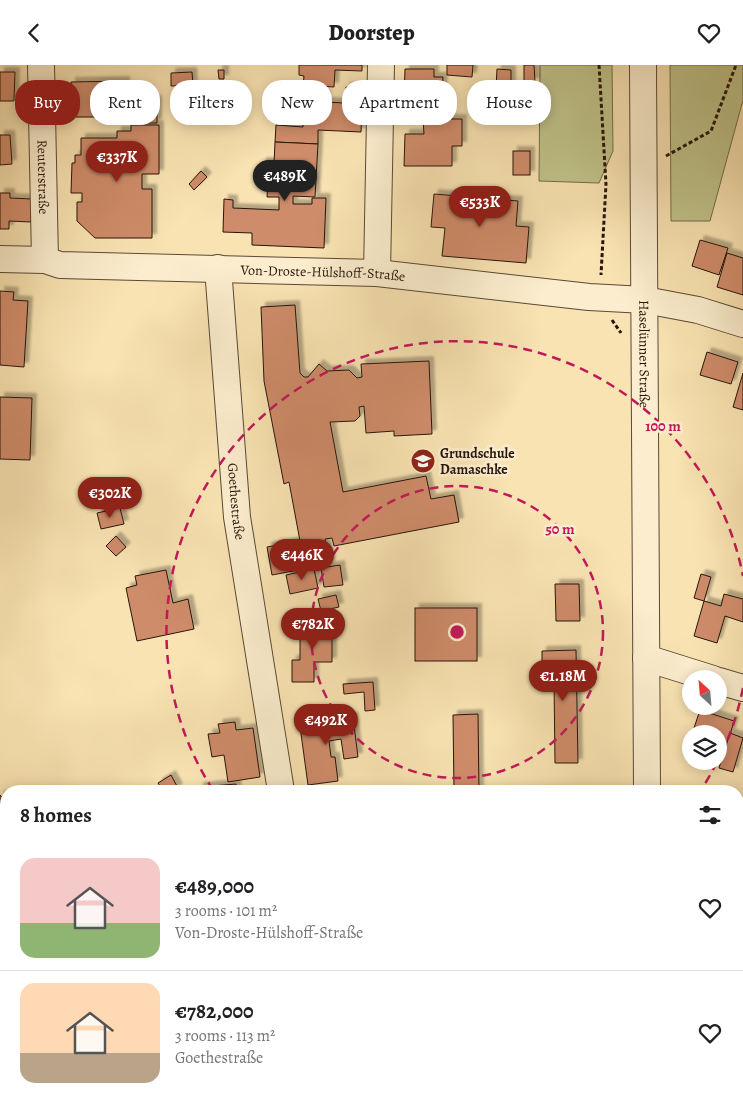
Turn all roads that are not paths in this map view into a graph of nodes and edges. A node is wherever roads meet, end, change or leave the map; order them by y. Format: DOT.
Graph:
graph roads {
  1 [pos="42,65"];
  2 [pos="381,65"];
  3 [pos="643,65"];
  4 [pos="0,259"];
  5 [pos="45,260"];
  6 [pos="218,268"];
  7 [pos="377,273"];
  8 [pos="645,300"];
  9 [pos="743,325"];
  10 [pos="646,659"];
  11 [pos="682,670"];
  12 [pos="728,684"];
  13 [pos="743,688"];
  14 [pos="280,785"];
  15 [pos="647,785"];
  1 -- 5 [label="street, Reuterstraße"];
  2 -- 7 [label="street"];
  3 -- 8 [label="street, Haselünner Straße"];
  4 -- 5 [label="street, Von-Droste-Hülshoff-Straße"];
  5 -- 6 [label="street, Von-Droste-Hülshoff-Straße"];
  6 -- 7 [label="street, Von-Droste-Hülshoff-Straße"];
  6 -- 14 [label="street, Goethestraße"];
  7 -- 8 [label="street, Von-Droste-Hülshoff-Straße"];
  8 -- 9 [label="street, Von-Droste-Hülshoff-Straße"];
  8 -- 10 [label="street, Haselünner Straße"];
  10 -- 11 [label="street"];
  10 -- 15 [label="street, Haselünner Straße"];
  12 -- 13 [label="street"];
}
